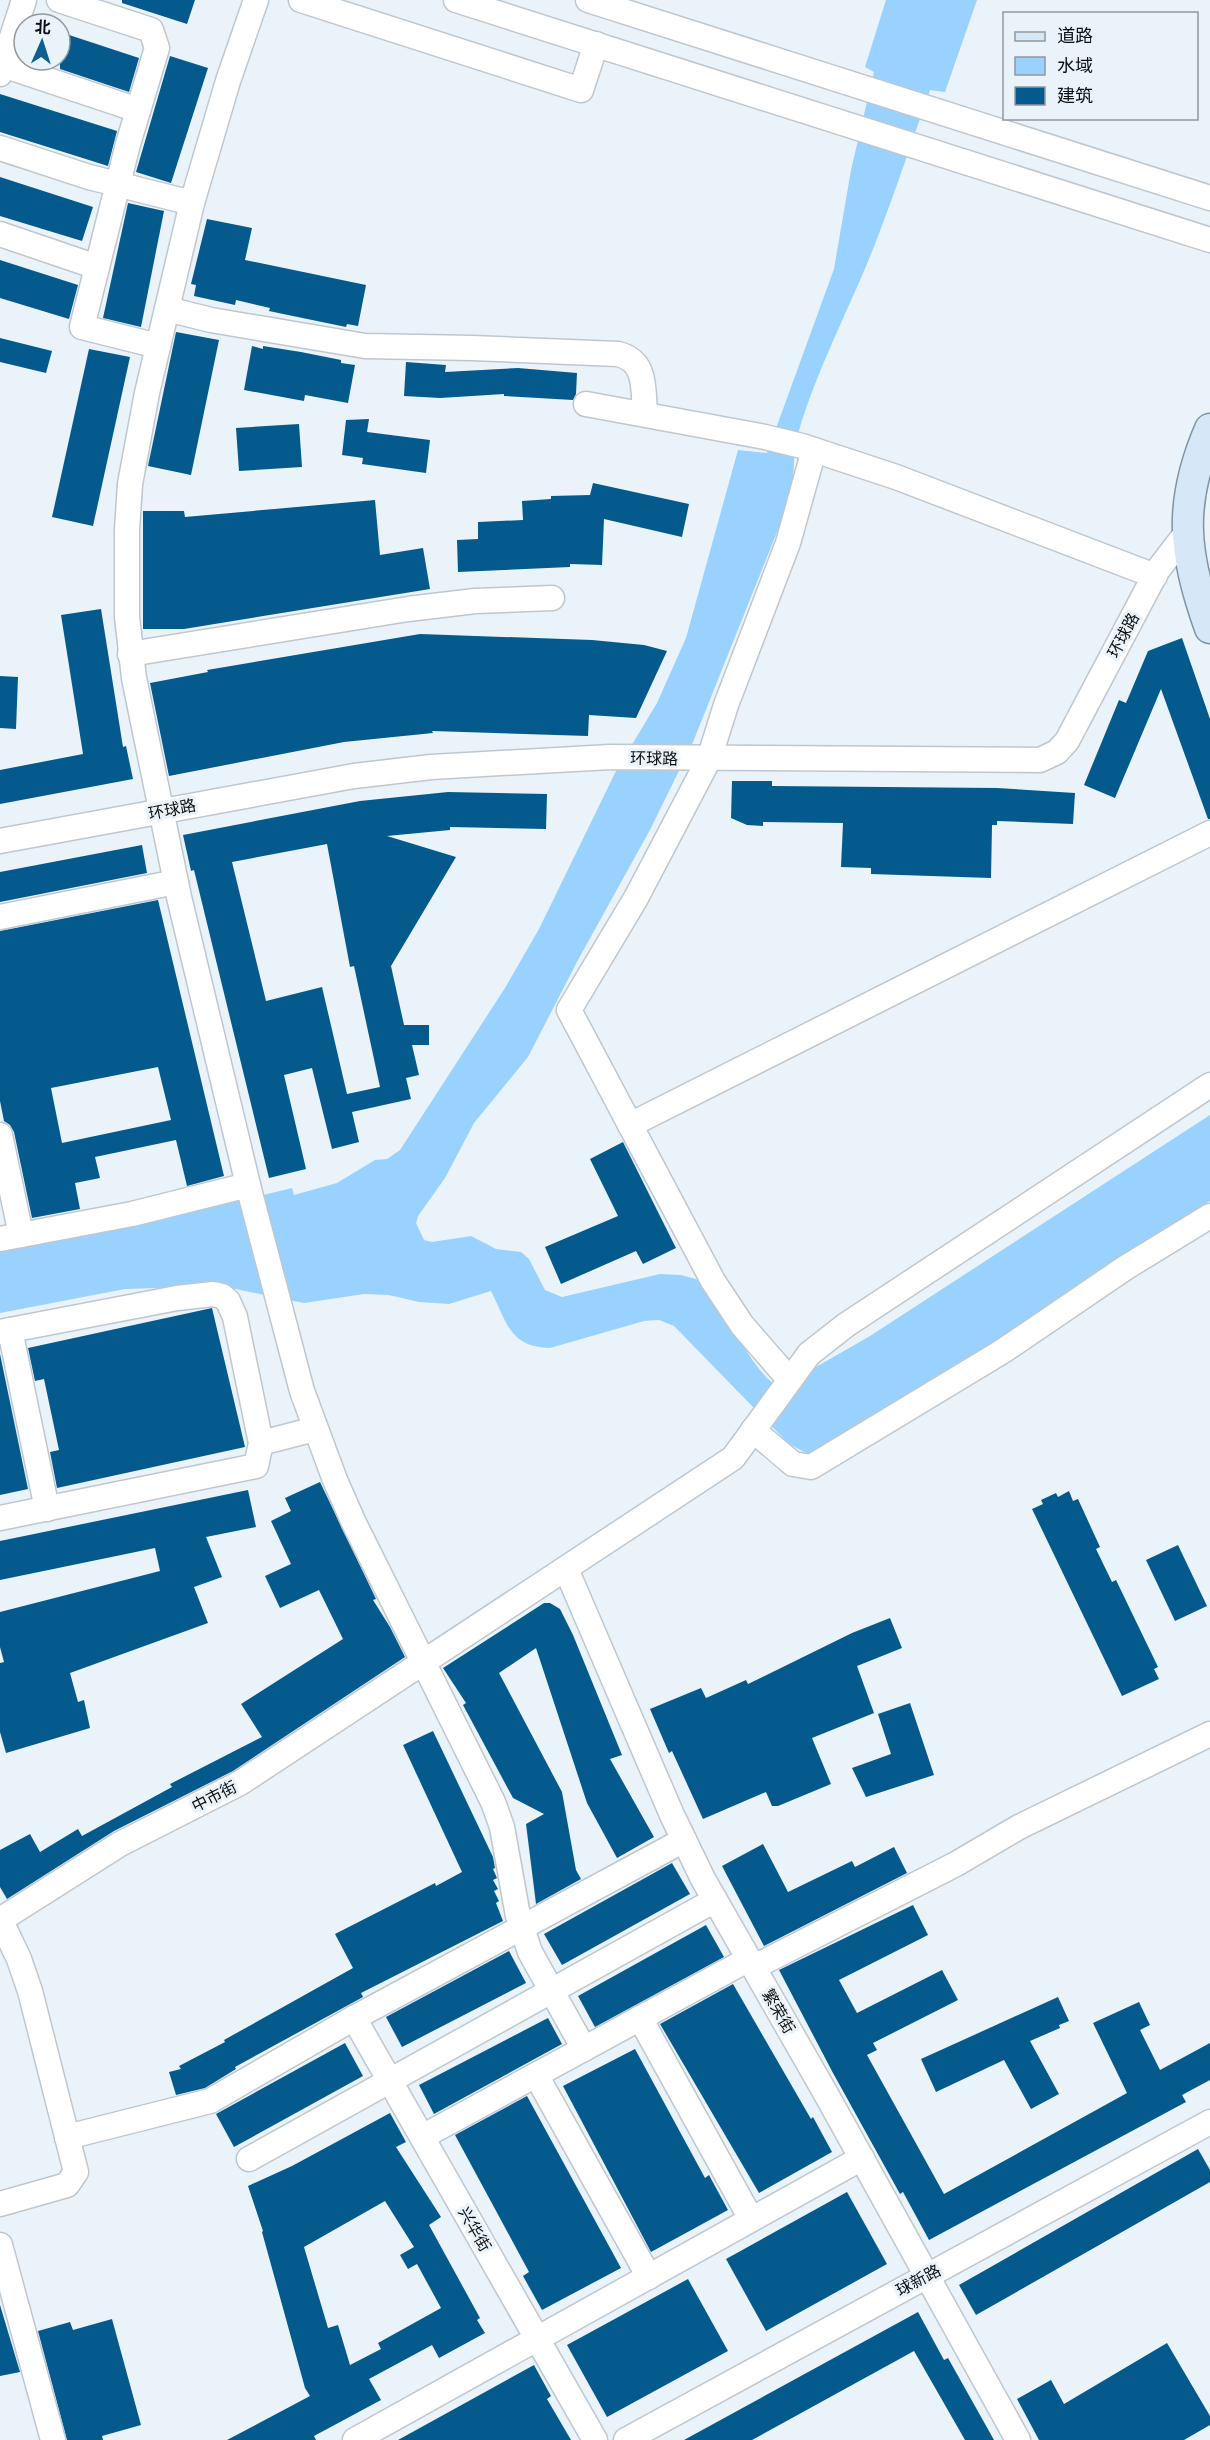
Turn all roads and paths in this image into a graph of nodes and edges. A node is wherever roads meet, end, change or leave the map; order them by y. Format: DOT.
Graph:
graph roads {
  1 [pos="24,0"];
  2 [pos="59,0"];
  3 [pos="256,0"];
  4 [pos="301,0"];
  5 [pos="456,0"];
  6 [pos="588,0"];
  7 [pos="596,44"];
  8 [pos="1,68"];
  9 [pos="138,110"];
  10 [pos="0,148"];
  11 [pos="118,183"];
  12 [pos="1210,198"];
  13 [pos="192,203"];
  14 [pos="0,234"];
  15 [pos="1210,240"];
  16 [pos="97,267"];
  17 [pos="167,309"];
  18 [pos="158,346"];
  19 [pos="586,404"];
  20 [pos="645,414"];
  21 [pos="1210,429"];
  22 [pos="808,448"];
  23 [pos="1187,532"];
  24 [pos="1155,576"];
  25 [pos="552,598"];
  26 [pos="1210,628"];
  27 [pos="130,654"];
  28 [pos="704,759"];
  29 [pos="161,811"];
  30 [pos="1210,833"];
  31 [pos="0,841"];
  32 [pos="176,882"];
  33 [pos="0,917"];
  34 [pos="1210,1085"];
  35 [pos="630,1125"];
  36 [pos="0,1135"];
  37 [pos="249,1187"];
  38 [pos="1210,1216"];
  39 [pos="10,1237"];
  40 [pos="5,1331"];
  41 [pos="787,1382"];
  42 [pos="755,1427"];
  43 [pos="315,1429"];
  44 [pos="261,1443"];
  45 [pos="47,1509"];
  46 [pos="0,1518"];
  47 [pos="566,1569"];
  48 [pos="422,1663"];
  49 [pos="1210,1734"];
  50 [pos="684,1840"];
  51 [pos="715,1899"];
  52 [pos="0,1920"];
  53 [pos="522,1927"];
  54 [pos="751,1963"];
  55 [pos="552,1990"];
  56 [pos="354,2018"];
  57 [pos="640,2018"];
  58 [pos="584,2049"];
  59 [pos="536,2074"];
  60 [pos="390,2081"];
  61 [pos="1210,2122"];
  62 [pos="67,2137"];
  63 [pos="422,2137"];
  64 [pos="862,2158"];
  65 [pos="249,2159"];
  66 [pos="0,2204"];
  67 [pos="751,2219"];
  68 [pos="0,2245"];
  69 [pos="927,2275"];
  70 [pos="648,2277"];
  71 [pos="537,2339"];
  72 [pos="53,2440"];
  73 [pos="355,2440"];
  74 [pos="595,2440"];
  75 [pos="626,2440"];
  76 [pos="1018,2440"];
  1 -- 8 [label="street"];
  2 -- 9 [label="street"];
  3 -- 13 [label="street"];
  4 -- 7 [label="street"];
  5 -- 7 [label="street"];
  6 -- 12 [label="street"];
  7 -- 15 [label="street"];
  8 -- 9 [label="street"];
  9 -- 11 [label="street"];
  10 -- 11 [label="street"];
  11 -- 13 [label="street"];
  11 -- 16 [label="street"];
  13 -- 17 [label="street"];
  14 -- 16 [label="street"];
  16 -- 18 [label="street"];
  17 -- 18 [label="street"];
  17 -- 20 [label="street"];
  18 -- 27 [label="street"];
  19 -- 20 [label="street"];
  20 -- 22 [label="street"];
  21 -- 23 [label="main road"];
  22 -- 24 [label="street"];
  22 -- 28 [label="street"];
  23 -- 24 [label="street, 环球路"];
  23 -- 26 [label="main road"];
  24 -- 28 [label="street, 环球路"];
  25 -- 27 [label="street"];
  27 -- 29 [label="street"];
  28 -- 29 [label="street, 环球路"];
  28 -- 35 [label="street"];
  29 -- 31 [label="street, 环球路"];
  29 -- 32 [label="street"];
  30 -- 35 [label="street"];
  32 -- 33 [label="street"];
  32 -- 37 [label="street"];
  34 -- 41 [label="street, 中市街"];
  35 -- 41 [label="street"];
  36 -- 39 [label="street"];
  37 -- 39 [label="street"];
  37 -- 43 [label="street"];
  38 -- 42 [label="street"];
  40 -- 44 [label="street"];
  40 -- 45 [label="street"];
  41 -- 42 [label="street, 中市街"];
  42 -- 47 [label="street, 中市街"];
  43 -- 44 [label="street"];
  43 -- 48 [label="street"];
  44 -- 45 [label="street"];
  45 -- 46 [label="street"];
  47 -- 48 [label="street, 中市街"];
  47 -- 50 [label="street, 繁荣街"];
  48 -- 52 [label="street, 中市街"];
  48 -- 53 [label="street"];
  49 -- 54 [label="street"];
  50 -- 51 [label="street, 繁荣街"];
  50 -- 53 [label="street"];
  51 -- 54 [label="street, 繁荣街"];
  51 -- 55 [label="street"];
  52 -- 62 [label="street"];
  53 -- 55 [label="street"];
  53 -- 56 [label="street"];
  54 -- 57 [label="street"];
  54 -- 64 [label="street, 繁荣街"];
  55 -- 58 [label="street"];
  55 -- 60 [label="street"];
  56 -- 60 [label="street, 兴华街"];
  56 -- 62 [label="street"];
  57 -- 58 [label="street"];
  57 -- 67 [label="street"];
  58 -- 59 [label="street"];
  59 -- 63 [label="street"];
  59 -- 70 [label="street"];
  60 -- 63 [label="street, 兴华街"];
  60 -- 65 [label="street"];
  61 -- 69 [label="street, 球新路"];
  62 -- 66 [label="street"];
  63 -- 71 [label="street, 兴华街"];
  64 -- 67 [label="street"];
  64 -- 69 [label="street, 繁荣街"];
  67 -- 70 [label="street"];
  68 -- 72 [label="street"];
  69 -- 75 [label="street, 球新路"];
  69 -- 76 [label="street, 繁荣街"];
  70 -- 71 [label="street"];
  71 -- 73 [label="street"];
  71 -- 74 [label="street, 兴华街"];
}
